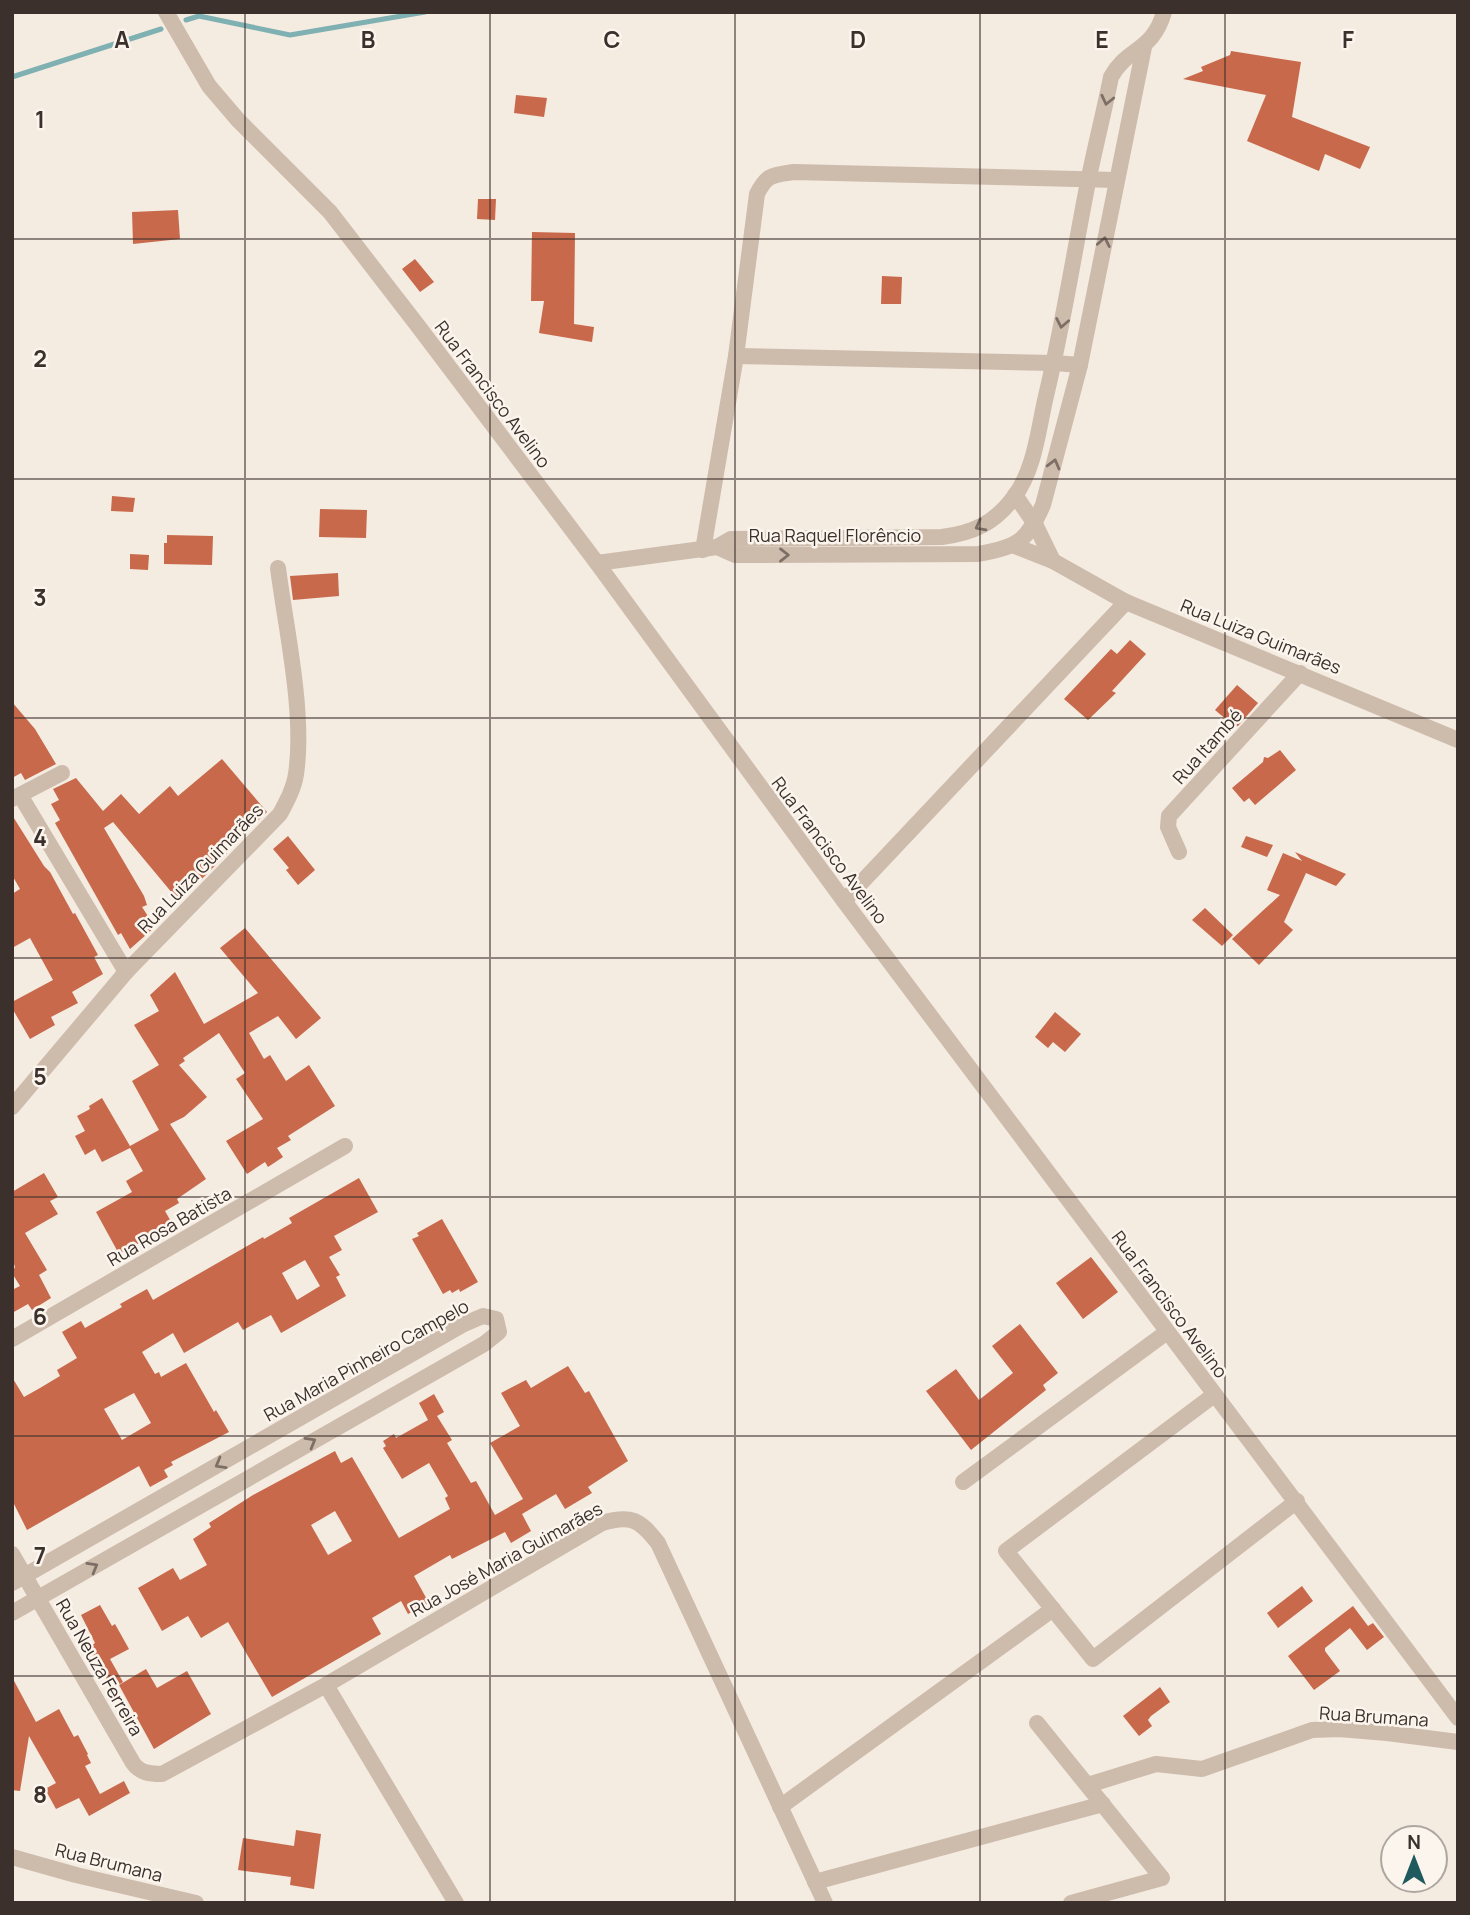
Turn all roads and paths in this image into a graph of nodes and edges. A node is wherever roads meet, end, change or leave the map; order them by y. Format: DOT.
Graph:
graph roads {
  1 [pos="166,12"];
  2 [pos="1164,12"];
  3 [pos="1144,47"];
  4 [pos="1089,178"];
  5 [pos="1116,180"];
  6 [pos="736,356"];
  7 [pos="1055,362"];
  8 [pos="1080,365"];
  9 [pos="1015,495"];
  10 [pos="1035,524"];
  11 [pos="1016,546"];
  12 [pos="710,549"];
  13 [pos="1053,561"];
  14 [pos="597,563"];
  15 [pos="278,568"];
  16 [pos="1126,602"];
  17 [pos="1300,673"];
  18 [pos="1458,740"];
  19 [pos="62,773"];
  20 [pos="16,797"];
  21 [pos="1179,852"];
  22 [pos="844,901"];
  23 [pos="126,972"];
  24 [pos="12,1083"];
  25 [pos="16,1102"];
  26 [pos="345,1146"];
  27 [pos="1167,1332"];
  28 [pos="12,1339"];
  29 [pos="1214,1395"];
  30 [pos="259,1441"];
  31 [pos="272,1464"];
  32 [pos="963,1482"];
  33 [pos="1297,1501"];
  34 [pos="12,1554"];
  35 [pos="19,1580"];
  36 [pos="38,1598"];
  37 [pos="1052,1609"];
  38 [pos="12,1613"];
  39 [pos="326,1685"];
  40 [pos="1458,1718"];
  41 [pos="1037,1723"];
  42 [pos="1458,1742"];
  43 [pos="170,1772"];
  44 [pos="1088,1786"];
  45 [pos="1103,1804"];
  46 [pos="780,1807"];
  47 [pos="12,1857"];
  48 [pos="815,1882"];
  49 [pos="196,1903"];
  50 [pos="456,1903"];
  51 [pos="825,1903"];
  52 [pos="1071,1903"];
  1 -- 14 [label="street, Rua Francisco Avelino"];
  2 -- 3 [label="street, Rua Raquel Florêncio"];
  3 -- 4 [label="street, Rua Raquel Florêncio, one-way"];
  3 -- 5 [label="street, Rua Raquel Florêncio"];
  4 -- 5 [label="street"];
  4 -- 6 [label="street"];
  4 -- 7 [label="street, Rua Raquel Florêncio, one-way"];
  8 -- 5 [label="street, Rua Raquel Florêncio, one-way"];
  6 -- 7 [label="street"];
  6 -- 12 [label="street"];
  7 -- 8 [label="street"];
  7 -- 9 [label="street, Rua Raquel Florêncio"];
  10 -- 8 [label="street, Rua Raquel Florêncio, one-way"];
  9 -- 10 [label="street"];
  9 -- 12 [label="street, Rua Raquel Florêncio, one-way"];
  10 -- 11 [label="street, Rua Raquel Florêncio"];
  10 -- 13 [label="street"];
  12 -- 11 [label="street, Rua Raquel Florêncio, one-way"];
  11 -- 13 [label="street, Rua Luiza Guimarães"];
  12 -- 14 [label="street"];
  13 -- 16 [label="street, Rua Luiza Guimarães"];
  14 -- 22 [label="street, Rua Francisco Avelino"];
  15 -- 23 [label="street, Rua Luiza Guimarães"];
  16 -- 17 [label="street, Rua Luiza Guimarães"];
  16 -- 22 [label="street"];
  17 -- 18 [label="street, Rua Luiza Guimarães"];
  17 -- 21 [label="street, Rua Itambé"];
  19 -- 20 [label="street"];
  20 -- 23 [label="street"];
  22 -- 27 [label="street, Rua Francisco Avelino"];
  23 -- 25 [label="street, Rua Luiza Guimarães"];
  24 -- 25 [label="street"];
  26 -- 28 [label="street, Rua Rosa Batista"];
  27 -- 29 [label="street, Rua Francisco Avelino"];
  27 -- 32 [label="street"];
  29 -- 33 [label="street, Rua Francisco Avelino"];
  29 -- 37 [label="street"];
  30 -- 31 [label="street"];
  31 -- 30 [label="street, Rua Maria Pinheiro Campelo, one-way"];
  30 -- 35 [label="street, Rua Maria Pinheiro Campelo, one-way"];
  36 -- 31 [label="street, Rua Maria Pinheiro Campelo, one-way"];
  33 -- 37 [label="street"];
  33 -- 40 [label="street, Rua Francisco Avelino"];
  34 -- 35 [label="street, Rua Neuza Ferreira"];
  35 -- 36 [label="street, Rua Neuza Ferreira"];
  36 -- 38 [label="street, Rua Maria Pinheiro Campelo"];
  36 -- 43 [label="street, Rua Neuza Ferreira"];
  37 -- 46 [label="street"];
  39 -- 43 [label="street, Rua José Maria Guimarães"];
  39 -- 46 [label="street, Rua José Maria Guimarães"];
  39 -- 50 [label="street"];
  41 -- 44 [label="street"];
  42 -- 44 [label="street, Rua Brumana"];
  44 -- 45 [label="street"];
  45 -- 48 [label="street"];
  45 -- 52 [label="street"];
  46 -- 48 [label="street, Rua José Maria Guimarães"];
  47 -- 49 [label="street, Rua Brumana"];
  48 -- 51 [label="street, Rua José Maria Guimarães"];
}
